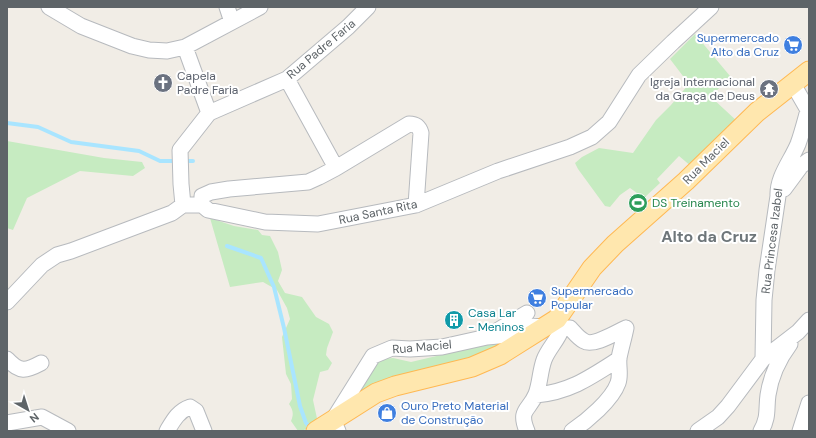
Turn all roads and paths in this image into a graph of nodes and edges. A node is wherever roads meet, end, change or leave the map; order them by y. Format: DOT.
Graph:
graph roads {
  1 [pos="48,7"];
  2 [pos="227,7"];
  3 [pos="260,7"];
  4 [pos="368,7"];
  5 [pos="711,7"];
  6 [pos="232,22"];
  7 [pos="185,47"];
  8 [pos="809,71"];
  9 [pos="287,79"];
  10 [pos="793,84"];
  11 [pos="209,113"];
  12 [pos="809,160"];
  13 [pos="336,168"];
  14 [pos="778,196"];
  15 [pos="183,205"];
  16 [pos="202,205"];
  17 [pos="416,205"];
  18 [pos="7,302"];
  19 [pos="527,313"];
  20 [pos="809,320"];
  21 [pos="554,325"];
  22 [pos="798,332"];
  23 [pos="487,337"];
  24 [pos="619,359"];
  25 [pos="763,359"];
  26 [pos="7,360"];
  27 [pos="41,363"];
  28 [pos="536,395"];
  29 [pos="809,403"];
  30 [pos="7,423"];
  31 [pos="328,427"];
  32 [pos="68,431"];
  33 [pos="167,431"];
  34 [pos="204,431"];
  35 [pos="527,431"];
  36 [pos="572,431"];
  37 [pos="698,431"];
  38 [pos="761,431"];
  39 [pos="800,431"];
  1 -- 7 [label="street"];
  2 -- 6 [label="street"];
  3 -- 6 [label="street"];
  4 -- 9 [label="street, Rua Padre Faria"];
  5 -- 17 [label="street, Rua Santa Rita"];
  6 -- 7 [label="street"];
  7 -- 11 [label="street"];
  8 -- 10 [label="main road, Rua Maciel"];
  9 -- 11 [label="street, Rua Padre Faria"];
  9 -- 13 [label="street"];
  10 -- 14 [label="street, Rua Princesa Izabel"];
  10 -- 21 [label="main road, Rua Maciel"];
  11 -- 15 [label="street, Rua Padre Faria"];
  12 -- 14 [label="street"];
  13 -- 16 [label="street"];
  13 -- 17 [label="street"];
  14 -- 25 [label="street, Rua Princesa Izabel"];
  15 -- 16 [label="street, Rua Santa Rita"];
  15 -- 18 [label="street"];
  16 -- 17 [label="street, Rua Santa Rita"];
  19 -- 23 [label="street"];
  20 -- 22 [label="street"];
  21 -- 23 [label="street, Rua Maciel"];
  21 -- 24 [label="street"];
  21 -- 28 [label="street"];
  21 -- 31 [label="main road, Rua Maciel"];
  22 -- 25 [label="street"];
  22 -- 38 [label="street"];
  23 -- 31 [label="street, Rua Maciel"];
  24 -- 28 [label="street"];
  24 -- 36 [label="street"];
  25 -- 37 [label="street"];
  26 -- 27 [label="street"];
  28 -- 35 [label="street"];
  29 -- 39 [label="street"];
  30 -- 32 [label="street"];
  33 -- 34 [label="street"];
}
